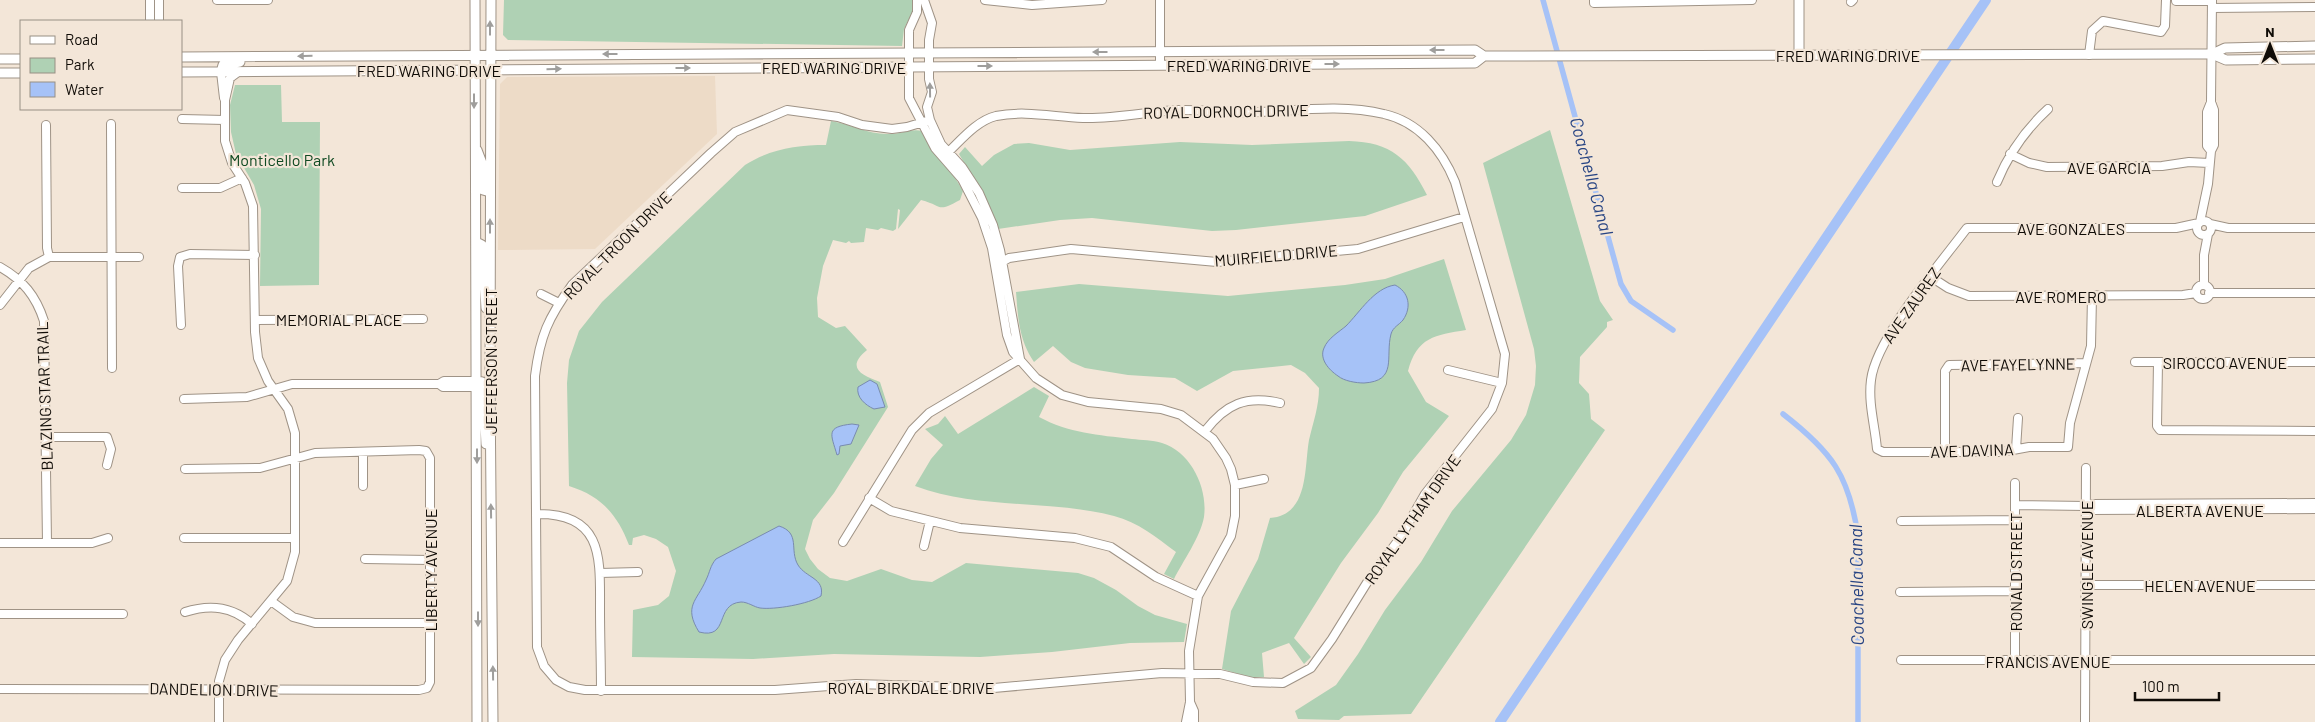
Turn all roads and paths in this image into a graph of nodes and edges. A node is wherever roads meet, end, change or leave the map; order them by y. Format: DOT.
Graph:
graph roads {
  1 [pos="150,0"];
  2 [pos="159,0"];
  3 [pos="217,0"];
  4 [pos="268,0"];
  5 [pos="475,0"];
  6 [pos="491,0"];
  7 [pos="917,0"];
  8 [pos="924,0"];
  9 [pos="985,0"];
  10 [pos="1102,0"];
  11 [pos="1160,0"];
  12 [pos="1799,0"];
  13 [pos="2166,0"];
  14 [pos="1594,1"];
  15 [pos="1752,1"];
  16 [pos="2176,2"];
  17 [pos="2212,3"];
  18 [pos="2287,4"];
  19 [pos="2315,8"];
  20 [pos="150,20"];
  21 [pos="159,20"];
  22 [pos="2300,46"];
  23 [pos="2315,46"];
  24 [pos="1160,52"];
  25 [pos="910,53"];
  26 [pos="929,53"];
  27 [pos="2212,54"];
  28 [pos="474,55"];
  29 [pos="490,55"];
  30 [pos="2089,55"];
  31 [pos="278,56"];
  32 [pos="376,56"];
  33 [pos="1484,56"];
  34 [pos="1799,56"];
  35 [pos="182,57"];
  36 [pos="0,59"];
  37 [pos="20,59"];
  38 [pos="2300,59"];
  39 [pos="2315,59"];
  40 [pos="1160,65"];
  41 [pos="910,66"];
  42 [pos="929,66"];
  43 [pos="329,70"];
  44 [pos="474,70"];
  45 [pos="490,70"];
  46 [pos="182,72"];
  47 [pos="221,72"];
  48 [pos="238,72"];
  49 [pos="0,73"];
  50 [pos="20,73"];
  51 [pos="225,100"];
  52 [pos="2048,109"];
  53 [pos="182,119"];
  54 [pos="225,120"];
  55 [pos="926,122"];
  56 [pos="46,124"];
  57 [pos="111,124"];
  58 [pos="475,145"];
  59 [pos="2010,154"];
  60 [pos="946,155"];
  61 [pos="2209,163"];
  62 [pos="242,178"];
  63 [pos="1997,182"];
  64 [pos="182,188"];
  65 [pos="490,192"];
  66 [pos="1464,217"];
  67 [pos="2205,223"];
  68 [pos="1967,228"];
  69 [pos="2176,228"];
  70 [pos="2228,228"];
  71 [pos="2315,228"];
  72 [pos="2199,233"];
  73 [pos="2209,234"];
  74 [pos="476,242"];
  75 [pos="255,255"];
  76 [pos="2204,255"];
  77 [pos="111,256"];
  78 [pos="139,256"];
  79 [pos="49,257"];
  80 [pos="1000,260"];
  81 [pos="0,266"];
  82 [pos="1931,277"];
  83 [pos="19,279"];
  84 [pos="2204,285"];
  85 [pos="2196,293"];
  86 [pos="2209,293"];
  87 [pos="2315,293"];
  88 [pos="541,294"];
  89 [pos="2092,296"];
  90 [pos="559,303"];
  91 [pos="0,305"];
  92 [pos="423,319"];
  93 [pos="255,320"];
  94 [pos="181,325"];
  95 [pos="490,336"];
  96 [pos="1020,359"];
  97 [pos="2135,362"];
  98 [pos="2158,362"];
  99 [pos="2315,362"];
  100 [pos="2086,363"];
  101 [pos="112,368"];
  102 [pos="1448,370"];
  103 [pos="1502,383"];
  104 [pos="477,384"];
  105 [pos="274,389"];
  106 [pos="184,398"];
  107 [pos="1280,403"];
  108 [pos="2018,418"];
  109 [pos="1204,431"];
  110 [pos="2315,431"];
  111 [pos="47,438"];
  112 [pos="1877,449"];
  113 [pos="2016,449"];
  114 [pos="363,452"];
  115 [pos="1945,452"];
  116 [pos="295,457"];
  117 [pos="107,465"];
  118 [pos="2086,468"];
  119 [pos="186,469"];
  120 [pos="490,469"];
  121 [pos="1264,479"];
  122 [pos="2015,483"];
  123 [pos="1235,485"];
  124 [pos="363,486"];
  125 [pos="869,498"];
  126 [pos="2315,503"];
  127 [pos="2016,505"];
  128 [pos="2086,506"];
  129 [pos="2315,509"];
  130 [pos="537,514"];
  131 [pos="2016,520"];
  132 [pos="930,521"];
  133 [pos="1900,521"];
  134 [pos="108,538"];
  135 [pos="184,538"];
  136 [pos="296,538"];
  137 [pos="843,542"];
  138 [pos="0,543"];
  139 [pos="47,543"];
  140 [pos="924,546"];
  141 [pos="365,559"];
  142 [pos="430,560"];
  143 [pos="638,572"];
  144 [pos="600,573"];
  145 [pos="2086,585"];
  146 [pos="2315,585"];
  147 [pos="2014,591"];
  148 [pos="1900,592"];
  149 [pos="1198,596"];
  150 [pos="271,601"];
  151 [pos="185,612"];
  152 [pos="0,614"];
  153 [pos="123,614"];
  154 [pos="430,623"];
  155 [pos="252,624"];
  156 [pos="1901,660"];
  157 [pos="2315,660"];
  158 [pos="2015,661"];
  159 [pos="2085,661"];
  160 [pos="1190,674"];
  161 [pos="427,688"];
  162 [pos="0,689"];
  163 [pos="218,690"];
  164 [pos="601,691"];
  165 [pos="1190,702"];
  166 [pos="218,722"];
  167 [pos="477,722"];
  168 [pos="493,722"];
  169 [pos="1186,722"];
  170 [pos="1194,722"];
  171 [pos="2085,722"];
  1 -- 20 [label="street"];
  2 -- 21 [label="street"];
  3 -- 4 [label="street"];
  5 -- 28 [label="main road, JEFFERSON STREET"];
  29 -- 6 [label="main road, JEFFERSON STREET, one-way"];
  7 -- 25 [label="street"];
  8 -- 26 [label="street"];
  9 -- 10 [label="street"];
  11 -- 24 [label="street"];
  12 -- 34 [label="main road"];
  13 -- 30 [label="street"];
  14 -- 15 [label="street"];
  16 -- 17 [label="street"];
  17 -- 18 [label="street"];
  17 -- 27 [label="street"];
  18 -- 19 [label="street"];
  22 -- 23 [label="main road, FRED WARING DRIVE"];
  22 -- 27 [label="main road, FRED WARING DRIVE"];
  22 -- 38 [label="main road"];
  24 -- 26 [label="main road, FRED WARING DRIVE, one-way"];
  33 -- 24 [label="main road, FRED WARING DRIVE, one-way"];
  24 -- 40 [label="street"];
  25 -- 26 [label="main road, FRED WARING DRIVE"];
  25 -- 29 [label="main road, FRED WARING DRIVE, one-way"];
  25 -- 41 [label="street"];
  26 -- 42 [label="street"];
  27 -- 30 [label="main road, FRED WARING DRIVE"];
  27 -- 38 [label="main road, FRED WARING DRIVE"];
  27 -- 61 [label="street"];
  28 -- 29 [label="main road, FRED WARING DRIVE"];
  28 -- 32 [label="main road, FRED WARING DRIVE"];
  28 -- 44 [label="main road, JEFFERSON STREET"];
  29 -- 45 [label="main road, JEFFERSON STREET"];
  30 -- 34 [label="main road, FRED WARING DRIVE"];
  32 -- 31 [label="main road, FRED WARING DRIVE, one-way"];
  31 -- 35 [label="main road, FRED WARING DRIVE"];
  31 -- 47 [label="main road"];
  32 -- 43 [label="main road"];
  33 -- 34 [label="main road, FRED WARING DRIVE"];
  40 -- 33 [label="main road, FRED WARING DRIVE, one-way"];
  36 -- 37 [label="main road"];
  38 -- 39 [label="main road, FRED WARING DRIVE"];
  42 -- 40 [label="main road, FRED WARING DRIVE, one-way"];
  41 -- 42 [label="main road, FRED WARING DRIVE"];
  45 -- 41 [label="main road, FRED WARING DRIVE, one-way"];
  41 -- 55 [label="street"];
  55 -- 42 [label="street, one-way"];
  43 -- 44 [label="main road, FRED WARING DRIVE"];
  43 -- 48 [label="main road, FRED WARING DRIVE"];
  44 -- 45 [label="main road, FRED WARING DRIVE"];
  44 -- 58 [label="main road, JEFFERSON STREET, one-way"];
  45 -- 65 [label="main road, JEFFERSON STREET"];
  46 -- 47 [label="main road, FRED WARING DRIVE"];
  47 -- 48 [label="main road, FRED WARING DRIVE"];
  47 -- 51 [label="street"];
  48 -- 51 [label="street"];
  49 -- 50 [label="main road"];
  51 -- 54 [label="street"];
  52 -- 59 [label="street"];
  53 -- 54 [label="street"];
  54 -- 62 [label="street"];
  55 -- 60 [label="street"];
  55 -- 90 [label="street, ROYAL TROON DRIVE"];
  56 -- 79 [label="street"];
  57 -- 77 [label="street"];
  58 -- 65 [label="main road"];
  58 -- 74 [label="main road, JEFFERSON STREET"];
  59 -- 61 [label="street, AVE GARCIA"];
  59 -- 63 [label="street"];
  60 -- 66 [label="street, ROYAL DORNOCH DRIVE"];
  60 -- 80 [label="street"];
  61 -- 67 [label="street"];
  62 -- 64 [label="street"];
  62 -- 75 [label="street"];
  95 -- 65 [label="main road, JEFFERSON STREET, one-way"];
  66 -- 80 [label="street, MUIRFIELD DRIVE"];
  66 -- 103 [label="street, ROYAL LYTHAM DRIVE"];
  67 -- 69 [label="street, AVE GONZALES"];
  67 -- 70 [label="street, AVE GONZALES"];
  67 -- 72 [label="street"];
  67 -- 73 [label="street"];
  68 -- 69 [label="street, AVE GONZALES"];
  68 -- 82 [label="street, AVE ZAUREZ"];
  69 -- 72 [label="street, AVE GONZALES"];
  70 -- 71 [label="street, AVE GONZALES"];
  70 -- 73 [label="street, AVE GONZALES"];
  72 -- 73 [label="street, AVE GONZALES"];
  72 -- 76 [label="street"];
  73 -- 76 [label="street"];
  74 -- 95 [label="main road"];
  74 -- 104 [label="main road, JEFFERSON STREET"];
  75 -- 93 [label="street"];
  75 -- 94 [label="street"];
  76 -- 84 [label="street"];
  77 -- 78 [label="street"];
  77 -- 79 [label="street"];
  77 -- 101 [label="street"];
  79 -- 83 [label="street"];
  80 -- 96 [label="street"];
  81 -- 83 [label="street, BLAZING STAR TRAIL"];
  82 -- 89 [label="street, AVE ROMERO"];
  82 -- 112 [label="street, AVE ZAUREZ"];
  83 -- 91 [label="street"];
  83 -- 111 [label="street, BLAZING STAR TRAIL"];
  84 -- 85 [label="street"];
  84 -- 86 [label="street"];
  85 -- 86 [label="street"];
  85 -- 89 [label="street, AVE ROMERO"];
  86 -- 87 [label="street"];
  88 -- 90 [label="street"];
  89 -- 100 [label="street"];
  90 -- 130 [label="street, ROYAL TROON DRIVE"];
  92 -- 93 [label="street, MEMORIAL PLACE"];
  93 -- 105 [label="street"];
  95 -- 120 [label="main road, JEFFERSON STREET"];
  96 -- 109 [label="street"];
  96 -- 125 [label="street"];
  97 -- 98 [label="street, SIROCCO AVENUE"];
  98 -- 99 [label="street, SIROCCO AVENUE"];
  98 -- 110 [label="street"];
  100 -- 113 [label="street, AVE DAVINA"];
  100 -- 115 [label="street, AVE FAYELYNNE"];
  102 -- 103 [label="street"];
  103 -- 160 [label="street, ROYAL LYTHAM DRIVE"];
  104 -- 105 [label="street"];
  104 -- 120 [label="main road"];
  104 -- 167 [label="main road, JEFFERSON STREET, one-way"];
  105 -- 106 [label="street"];
  105 -- 116 [label="street"];
  107 -- 109 [label="street"];
  108 -- 113 [label="street"];
  109 -- 123 [label="street"];
  111 -- 117 [label="street"];
  111 -- 139 [label="street, BLAZING STAR TRAIL"];
  112 -- 115 [label="street, AVE DAVINA"];
  113 -- 115 [label="street, AVE DAVINA"];
  114 -- 116 [label="street"];
  114 -- 124 [label="street"];
  114 -- 142 [label="street, LIBERTY AVENUE"];
  116 -- 119 [label="street"];
  116 -- 136 [label="street"];
  118 -- 128 [label="street, SWINGLE AVENUE"];
  168 -- 120 [label="main road, JEFFERSON STREET, one-way"];
  121 -- 123 [label="street"];
  122 -- 127 [label="street, RONALD STREET"];
  123 -- 149 [label="street"];
  125 -- 132 [label="street"];
  125 -- 137 [label="street"];
  126 -- 128 [label="street, ALBERTA AVENUE"];
  127 -- 128 [label="street, ALBERTA AVENUE"];
  127 -- 131 [label="street, RONALD STREET"];
  128 -- 129 [label="street, ALBERTA AVENUE"];
  128 -- 145 [label="street, SWINGLE AVENUE"];
  130 -- 144 [label="street"];
  130 -- 164 [label="street, ROYAL TROON DRIVE"];
  131 -- 133 [label="street"];
  131 -- 147 [label="street, RONALD STREET"];
  132 -- 140 [label="street"];
  132 -- 149 [label="street"];
  134 -- 139 [label="street"];
  135 -- 136 [label="street"];
  136 -- 150 [label="street"];
  138 -- 139 [label="street"];
  141 -- 142 [label="street"];
  142 -- 154 [label="street, LIBERTY AVENUE"];
  143 -- 144 [label="street"];
  144 -- 164 [label="street"];
  145 -- 146 [label="street, HELEN AVENUE"];
  145 -- 159 [label="street, SWINGLE AVENUE"];
  147 -- 148 [label="street"];
  147 -- 158 [label="street, RONALD STREET"];
  149 -- 160 [label="street"];
  150 -- 154 [label="street"];
  150 -- 155 [label="street"];
  151 -- 155 [label="street"];
  152 -- 153 [label="street"];
  154 -- 161 [label="street, LIBERTY AVENUE"];
  155 -- 163 [label="street"];
  156 -- 158 [label="street, FRANCIS AVENUE"];
  157 -- 159 [label="street, FRANCIS AVENUE"];
  158 -- 159 [label="street, FRANCIS AVENUE"];
  159 -- 171 [label="street, SWINGLE AVENUE"];
  160 -- 164 [label="street, ROYAL BIRKDALE DRIVE"];
  160 -- 165 [label="street"];
  161 -- 163 [label="street, DANDELION DRIVE"];
  162 -- 163 [label="street, DANDELION DRIVE"];
  163 -- 166 [label="street"];
  165 -- 169 [label="street"];
  165 -- 170 [label="street"];
}
